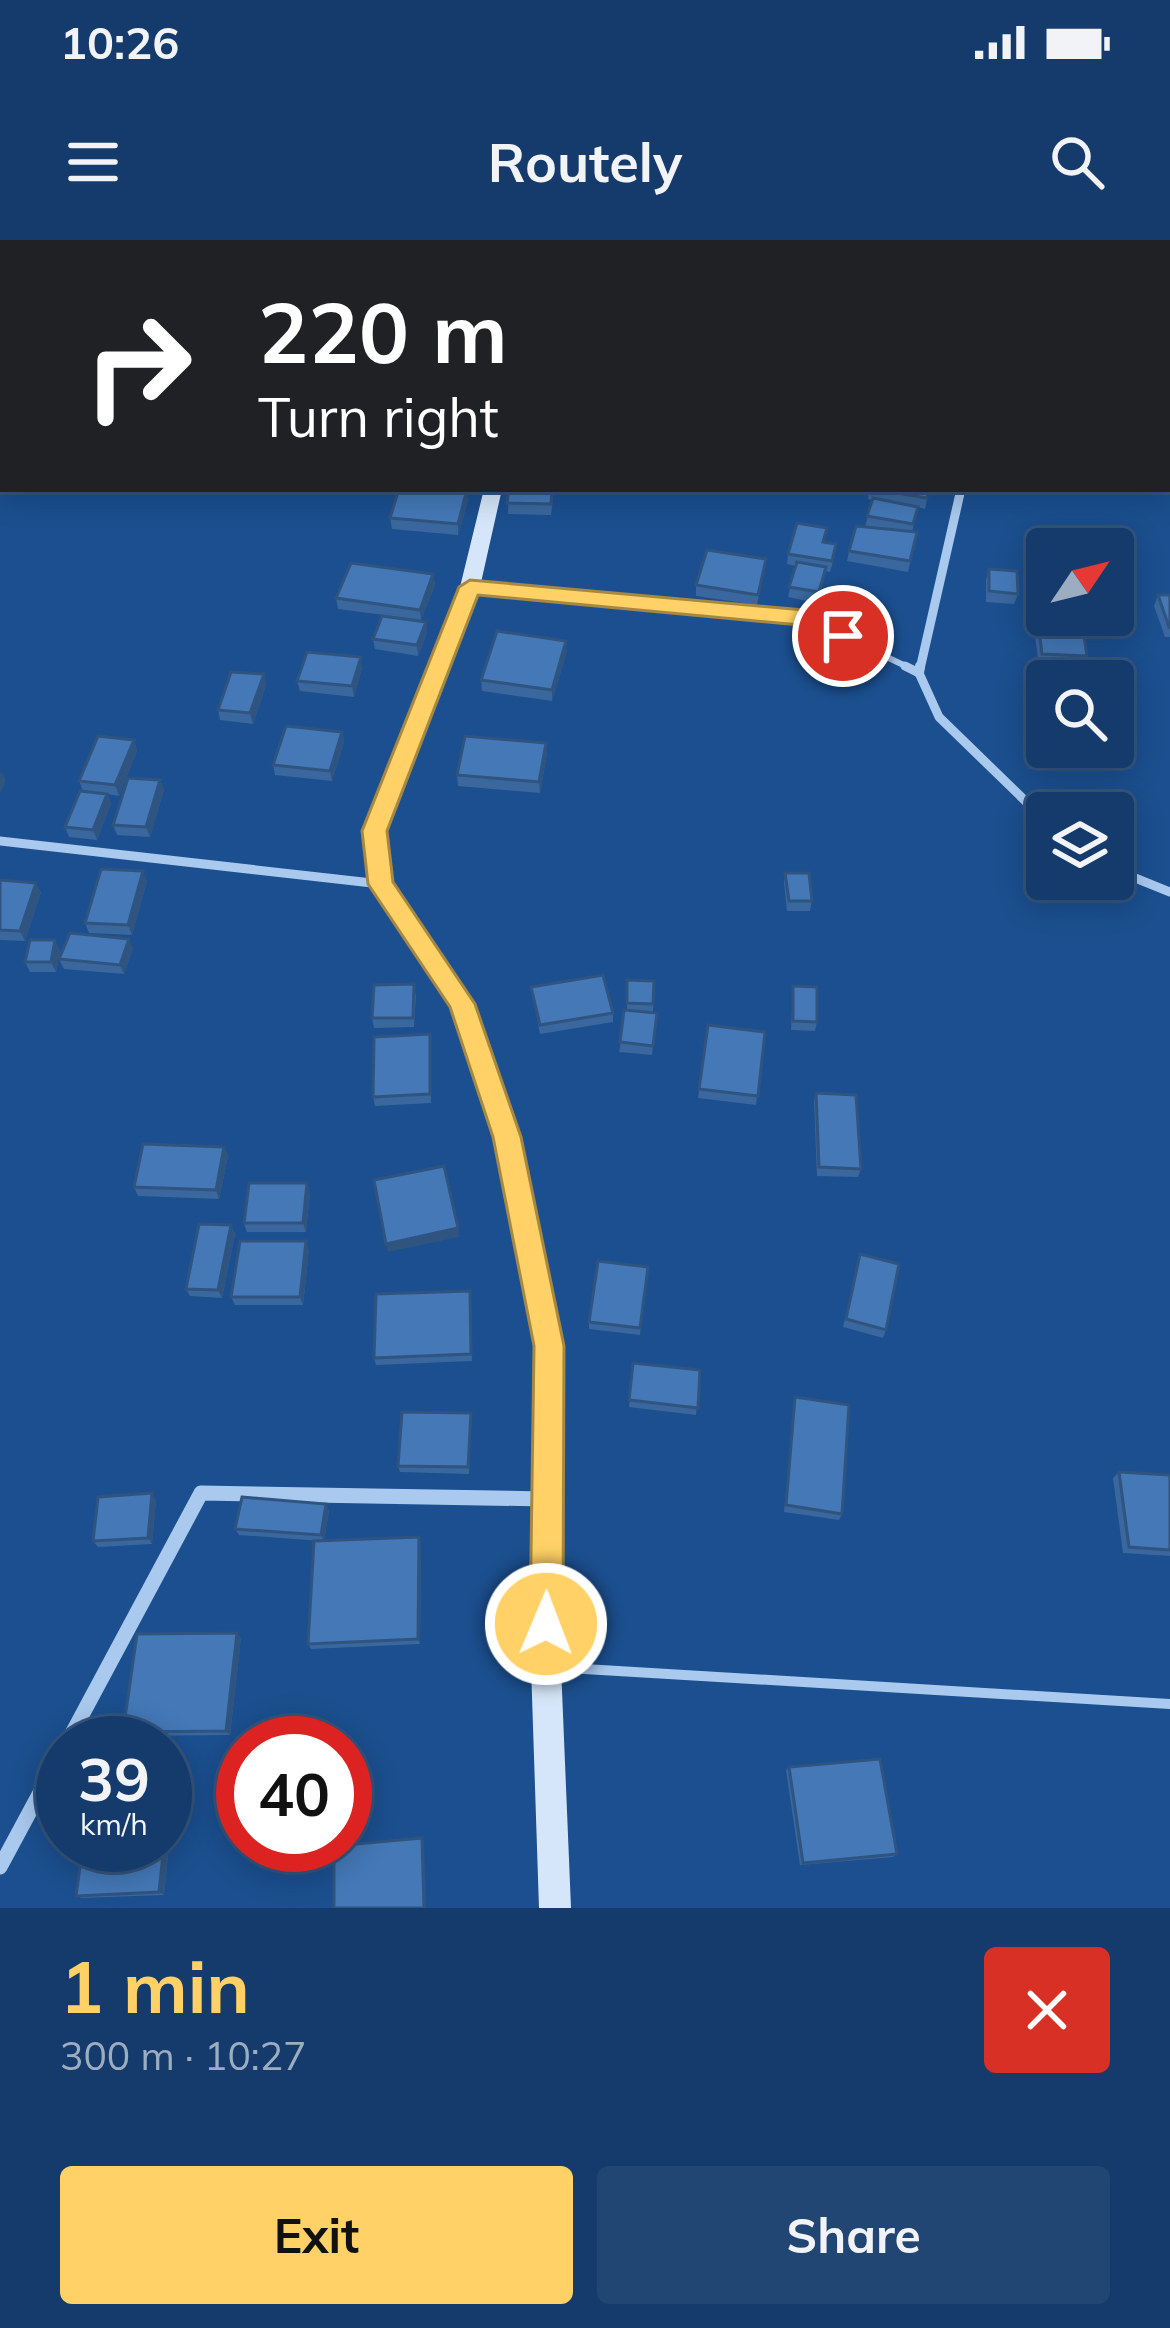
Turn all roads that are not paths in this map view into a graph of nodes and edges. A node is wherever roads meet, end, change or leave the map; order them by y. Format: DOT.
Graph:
graph roads {
  1 [pos="492,492"];
  2 [pos="960,492"];
  3 [pos="470,587"];
  4 [pos="919,674"];
  5 [pos="1026,802"];
  6 [pos="0,841"];
  7 [pos="1134,877"];
  8 [pos="381,884"];
  9 [pos="1170,892"];
  10 [pos="548,1499"];
  11 [pos="546,1666"];
  12 [pos="1170,1704"];
  13 [pos="81,1716"];
  14 [pos="36,1800"];
  15 [pos="0,1868"];
  16 [pos="555,1908"];
  1 -- 3 [label="street"];
  2 -- 4 [label="street"];
  3 -- 4 [label="lane"];
  3 -- 8 [label="street"];
  4 -- 5 [label="lane"];
  6 -- 8 [label="lane"];
  7 -- 9 [label="lane"];
  8 -- 10 [label="street"];
  10 -- 11 [label="street"];
  10 -- 13 [label="street"];
  11 -- 12 [label="lane"];
  11 -- 16 [label="street"];
  14 -- 15 [label="street"];
}
